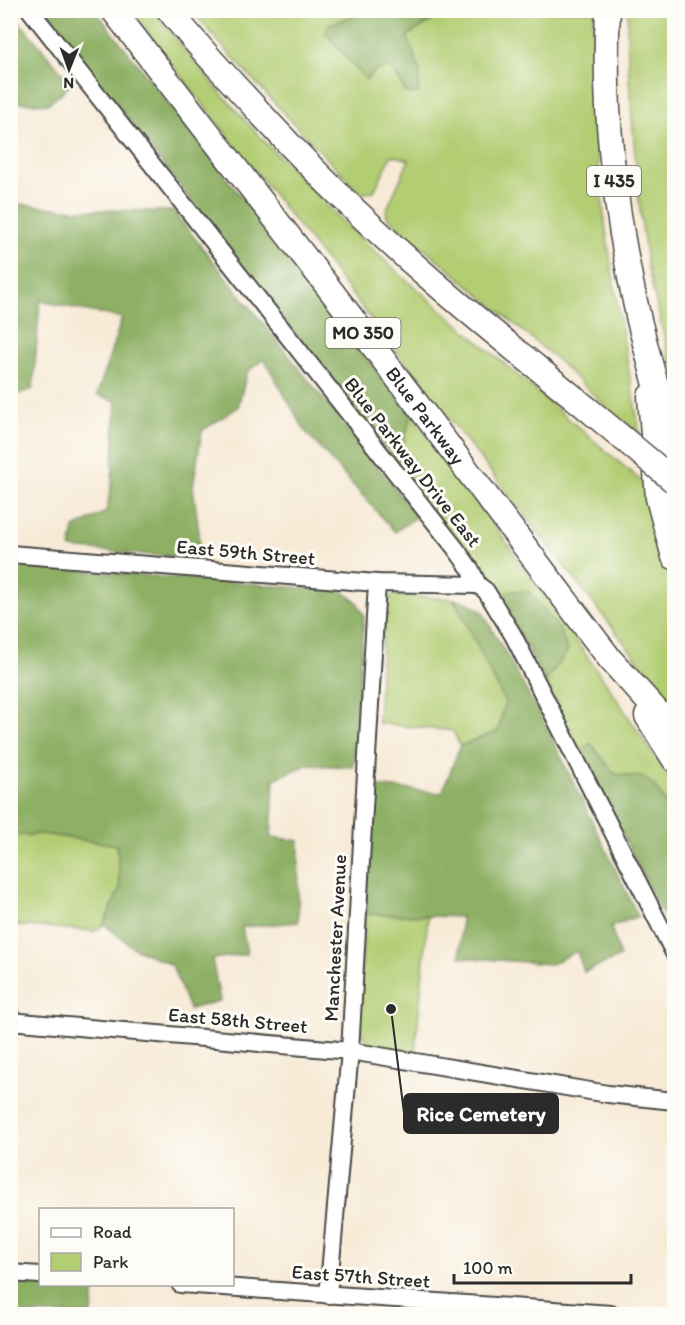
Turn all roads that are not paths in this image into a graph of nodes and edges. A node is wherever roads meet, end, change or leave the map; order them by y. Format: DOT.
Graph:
graph roads {
  1 [pos="30,10"];
  2 [pos="112,10"];
  3 [pos="170,10"];
  4 [pos="608,10"];
  5 [pos="646,349"];
  6 [pos="675,438"];
  7 [pos="675,481"];
  8 [pos="10,554"];
  9 [pos="675,558"];
  10 [pos="377,583"];
  11 [pos="478,585"];
  12 [pos="610,659"];
  13 [pos="675,730"];
  14 [pos="675,759"];
  15 [pos="675,953"];
  16 [pos="10,1021"];
  17 [pos="350,1051"];
  18 [pos="675,1101"];
  19 [pos="10,1273"];
  20 [pos="39,1275"];
  21 [pos="210,1286"];
  22 [pos="328,1294"];
  23 [pos="545,1312"];
  24 [pos="611,1314"];
  1 -- 11 [label="street, Blue Parkway Drive East"];
  2 -- 12 [label="highway, Blue Parkway / MO 350"];
  3 -- 7 [label="highway, bridge"];
  4 -- 5 [label="highway, I 435"];
  5 -- 6 [label="highway, I 435"];
  5 -- 9 [label="highway"];
  8 -- 10 [label="street, East 59th Street"];
  10 -- 11 [label="street, East 59th Street"];
  10 -- 17 [label="street, Manchester Avenue"];
  11 -- 15 [label="street, Blue Parkway Drive East"];
  12 -- 13 [label="highway, Blue Parkway / MO 350"];
  12 -- 14 [label="highway"];
  16 -- 17 [label="street, East 58th Street"];
  17 -- 18 [label="street, East 58th Street"];
  17 -- 22 [label="street, Manchester Avenue"];
  19 -- 20 [label="street"];
  21 -- 22 [label="street, East 57th Street"];
  22 -- 23 [label="street, East 57th Street"];
  23 -- 24 [label="street, East 57th Street"];
}
